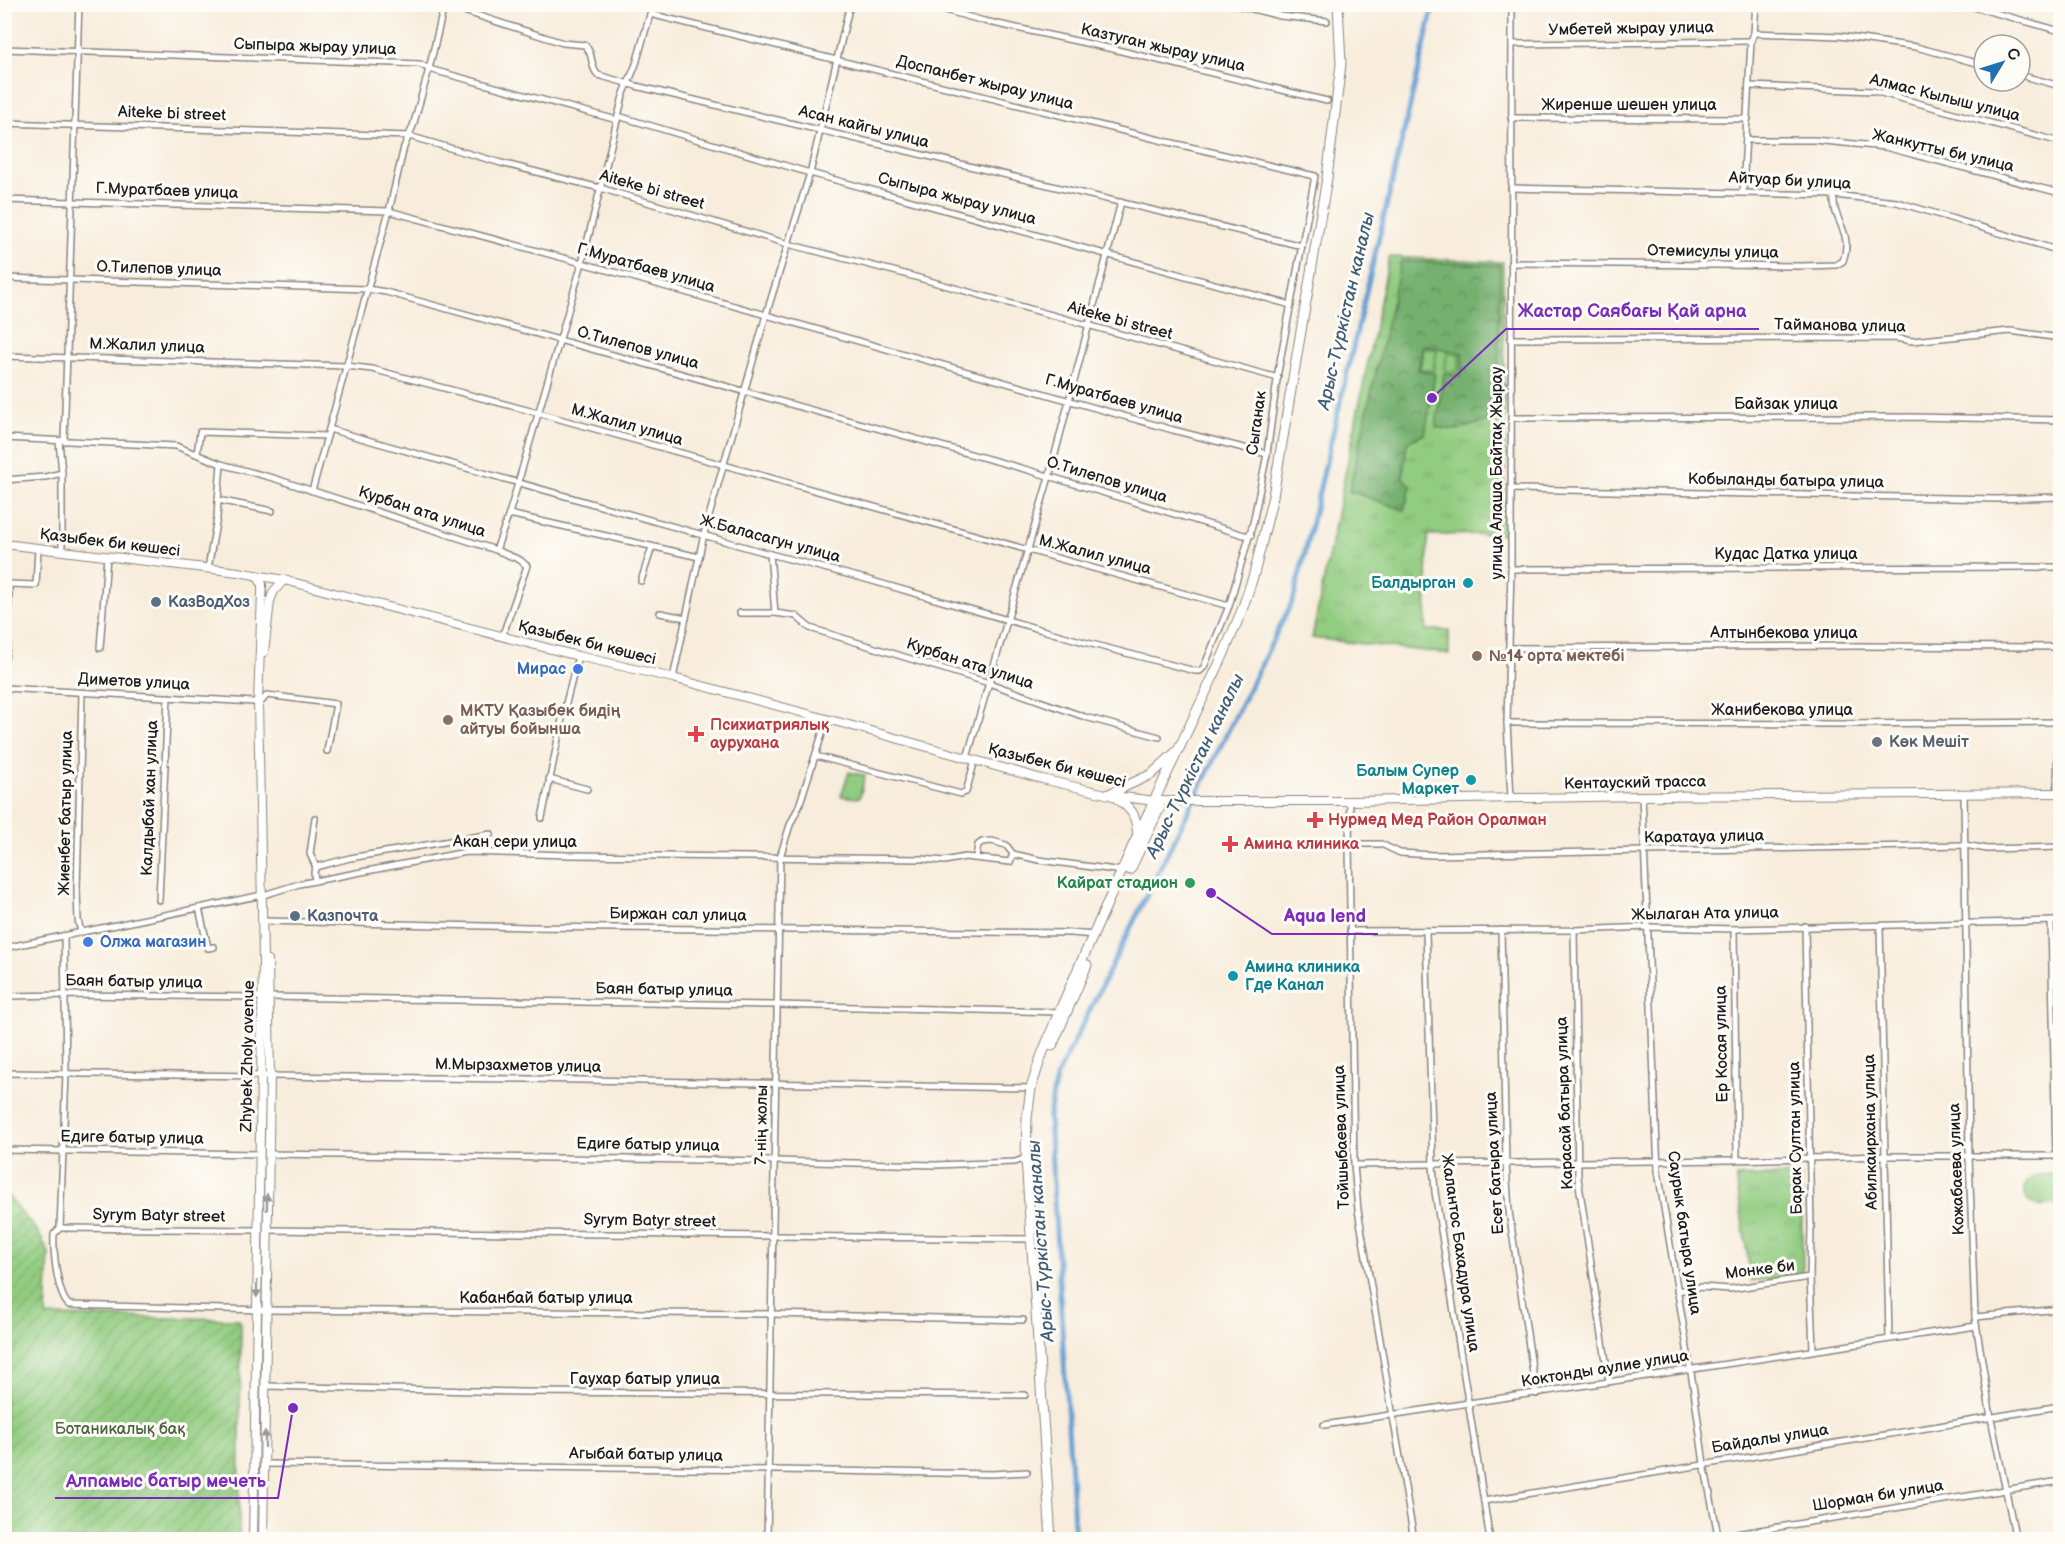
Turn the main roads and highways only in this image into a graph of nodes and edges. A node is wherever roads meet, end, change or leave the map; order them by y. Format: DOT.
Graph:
graph roads {
  1 [pos="1338,4"];
  2 [pos="1344,4"];
  3 [pos="4,544"];
  4 [pos="257,575"];
  5 [pos="284,580"];
  6 [pos="260,701"];
  7 [pos="1179,749"];
  8 [pos="2059,793"];
  9 [pos="1112,795"];
  10 [pos="1159,801"];
  11 [pos="1182,801"];
  12 [pos="1138,836"];
  13 [pos="266,997"];
  14 [pos="264,1154"];
  15 [pos="263,1230"];
  16 [pos="253,1539"];
  17 [pos="263,1539"];
  18 [pos="1051,1539"];
  19 [pos="1057,1539"];
  1 -- 7 [label="highway"];
  2 -- 10 [label="highway"];
  3 -- 4 [label="main road, Қазыбек би көшесі"];
  4 -- 5 [label="main road, Қазыбек би көшесі"];
  4 -- 6 [label="main road, Zhybek Zholy avenue"];
  5 -- 6 [label="main road, Zhybek Zholy avenue"];
  5 -- 9 [label="main road, Қазыбек би көшесі"];
  6 -- 13 [label="main road, Zhybek Zholy avenue"];
  7 -- 9 [label="highway"];
  7 -- 10 [label="highway"];
  8 -- 11 [label="main road, Кентауский трасса"];
  9 -- 10 [label="main road, Қазыбек би көшесі"];
  9 -- 12 [label="highway"];
  10 -- 11 [label="main road, Қазыбек би көшесі"];
  10 -- 12 [label="highway"];
  10 -- 19 [label="highway"];
  12 -- 18 [label="highway"];
  13 -- 14 [label="main road, Zhybek Zholy avenue"];
  13 -- 14 [label="main road, Zhybek Zholy avenue"];
  14 -- 15 [label="main road, Zhybek Zholy avenue"];
  15 -- 16 [label="main road, Zhybek Zholy avenue, one-way"];
  17 -- 15 [label="main road, Zhybek Zholy avenue, one-way"];
}
